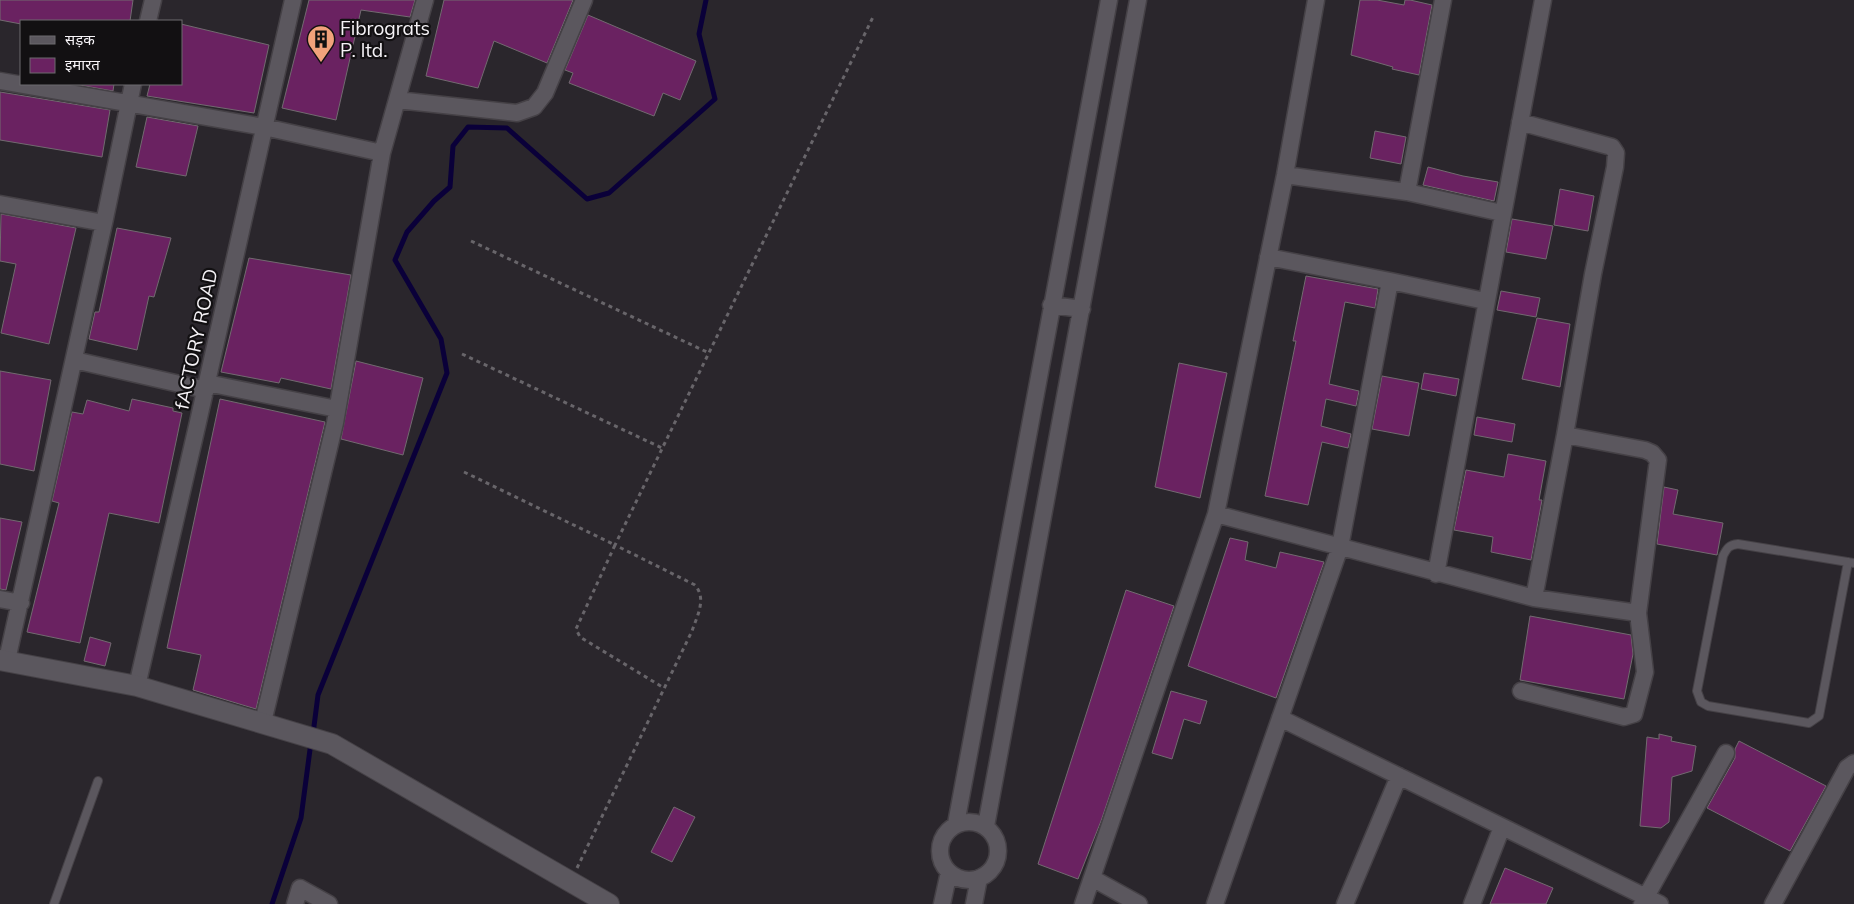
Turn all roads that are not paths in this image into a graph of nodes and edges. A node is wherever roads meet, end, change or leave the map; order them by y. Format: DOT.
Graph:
graph roads {
  1 [pos="153,0"];
  2 [pos="293,0"];
  3 [pos="425,0"];
  4 [pos="584,0"];
  5 [pos="1109,0"];
  6 [pos="1138,0"];
  7 [pos="1316,0"];
  8 [pos="1443,0"];
  9 [pos="1543,0"];
  10 [pos="148,20"];
  11 [pos="0,81"];
  12 [pos="20,84"];
  13 [pos="23,85"];
  14 [pos="133,85"];
  15 [pos="397,100"];
  16 [pos="128,103"];
  17 [pos="1520,122"];
  18 [pos="264,127"];
  19 [pos="382,153"];
  20 [pos="1285,176"];
  21 [pos="1407,192"];
  22 [pos="0,204"];
  23 [pos="1502,213"];
  24 [pos="104,222"];
  25 [pos="1268,258"];
  26 [pos="1390,280"];
  27 [pos="1485,302"];
  28 [pos="1051,305"];
  29 [pos="1082,309"];
  30 [pos="74,360"];
  31 [pos="206,386"];
  32 [pos="337,409"];
  33 [pos="1565,435"];
  34 [pos="1216,514"];
  35 [pos="1340,547"];
  36 [pos="1851,563"];
  37 [pos="1436,574"];
  38 [pos="1534,598"];
  39 [pos="0,599"];
  40 [pos="21,603"];
  41 [pos="1638,613"];
  42 [pos="3,660"];
  43 [pos="137,686"];
  44 [pos="1521,690"];
  45 [pos="1280,718"];
  46 [pos="263,722"];
  47 [pos="1726,753"];
  48 [pos="1854,762"];
  49 [pos="1399,776"];
  50 [pos="98,781"];
  51 [pos="956,824"];
  52 [pos="986,826"];
  53 [pos="1502,827"];
  54 [pos="948,872"];
  55 [pos="979,878"];
  56 [pos="1092,878"];
  57 [pos="1643,900"];
  58 [pos="54,904"];
  59 [pos="295,904"];
  60 [pos="329,904"];
  61 [pos="609,904"];
  62 [pos="942,904"];
  63 [pos="974,904"];
  64 [pos="1083,904"];
  65 [pos="1139,904"];
  66 [pos="1215,904"];
  67 [pos="1345,904"];
  68 [pos="1472,904"];
  69 [pos="1660,904"];
  70 [pos="1773,904"];
  1 -- 10 [label="street"];
  2 -- 18 [label="street, fACTORY ROAD"];
  3 -- 15 [label="street"];
  4 -- 15 [label="street"];
  5 -- 28 [label="street"];
  6 -- 29 [label="street"];
  7 -- 20 [label="street"];
  8 -- 21 [label="street"];
  9 -- 17 [label="street"];
  11 -- 12 [label="street"];
  13 -- 16 [label="street"];
  14 -- 16 [label="street"];
  15 -- 19 [label="street"];
  16 -- 18 [label="street"];
  16 -- 24 [label="street"];
  17 -- 23 [label="street"];
  17 -- 33 [label="street"];
  18 -- 19 [label="street"];
  18 -- 31 [label="street, fACTORY ROAD"];
  19 -- 32 [label="street"];
  20 -- 21 [label="street"];
  20 -- 25 [label="street"];
  21 -- 23 [label="street"];
  22 -- 24 [label="street"];
  23 -- 27 [label="street"];
  24 -- 30 [label="street"];
  25 -- 26 [label="street"];
  25 -- 34 [label="street"];
  26 -- 27 [label="street"];
  26 -- 35 [label="street"];
  27 -- 37 [label="street"];
  28 -- 29 [label="street"];
  28 -- 51 [label="street"];
  29 -- 52 [label="street"];
  30 -- 31 [label="street"];
  30 -- 40 [label="street"];
  31 -- 32 [label="street"];
  31 -- 43 [label="street, fACTORY ROAD"];
  32 -- 46 [label="street"];
  33 -- 38 [label="street"];
  33 -- 41 [label="street"];
  34 -- 35 [label="street"];
  34 -- 56 [label="street"];
  35 -- 37 [label="street"];
  35 -- 45 [label="street"];
  36 -- 36 [label="lane"];
  37 -- 38 [label="street"];
  38 -- 41 [label="street"];
  39 -- 40 [label="street"];
  40 -- 42 [label="street"];
  41 -- 44 [label="street"];
  42 -- 43 [label="street"];
  43 -- 46 [label="street"];
  45 -- 49 [label="street"];
  45 -- 66 [label="street"];
  46 -- 61 [label="street"];
  47 -- 57 [label="street"];
  48 -- 70 [label="street"];
  49 -- 53 [label="street"];
  49 -- 67 [label="street"];
  50 -- 58 [label="lane"];
  51 -- 52 [label="street"];
  51 -- 54 [label="street"];
  52 -- 55 [label="street"];
  53 -- 57 [label="street"];
  53 -- 68 [label="street"];
  54 -- 55 [label="street"];
  54 -- 62 [label="street"];
  55 -- 63 [label="street"];
  56 -- 64 [label="street"];
  56 -- 65 [label="street"];
  57 -- 69 [label="street"];
  59 -- 60 [label="street"];
}
